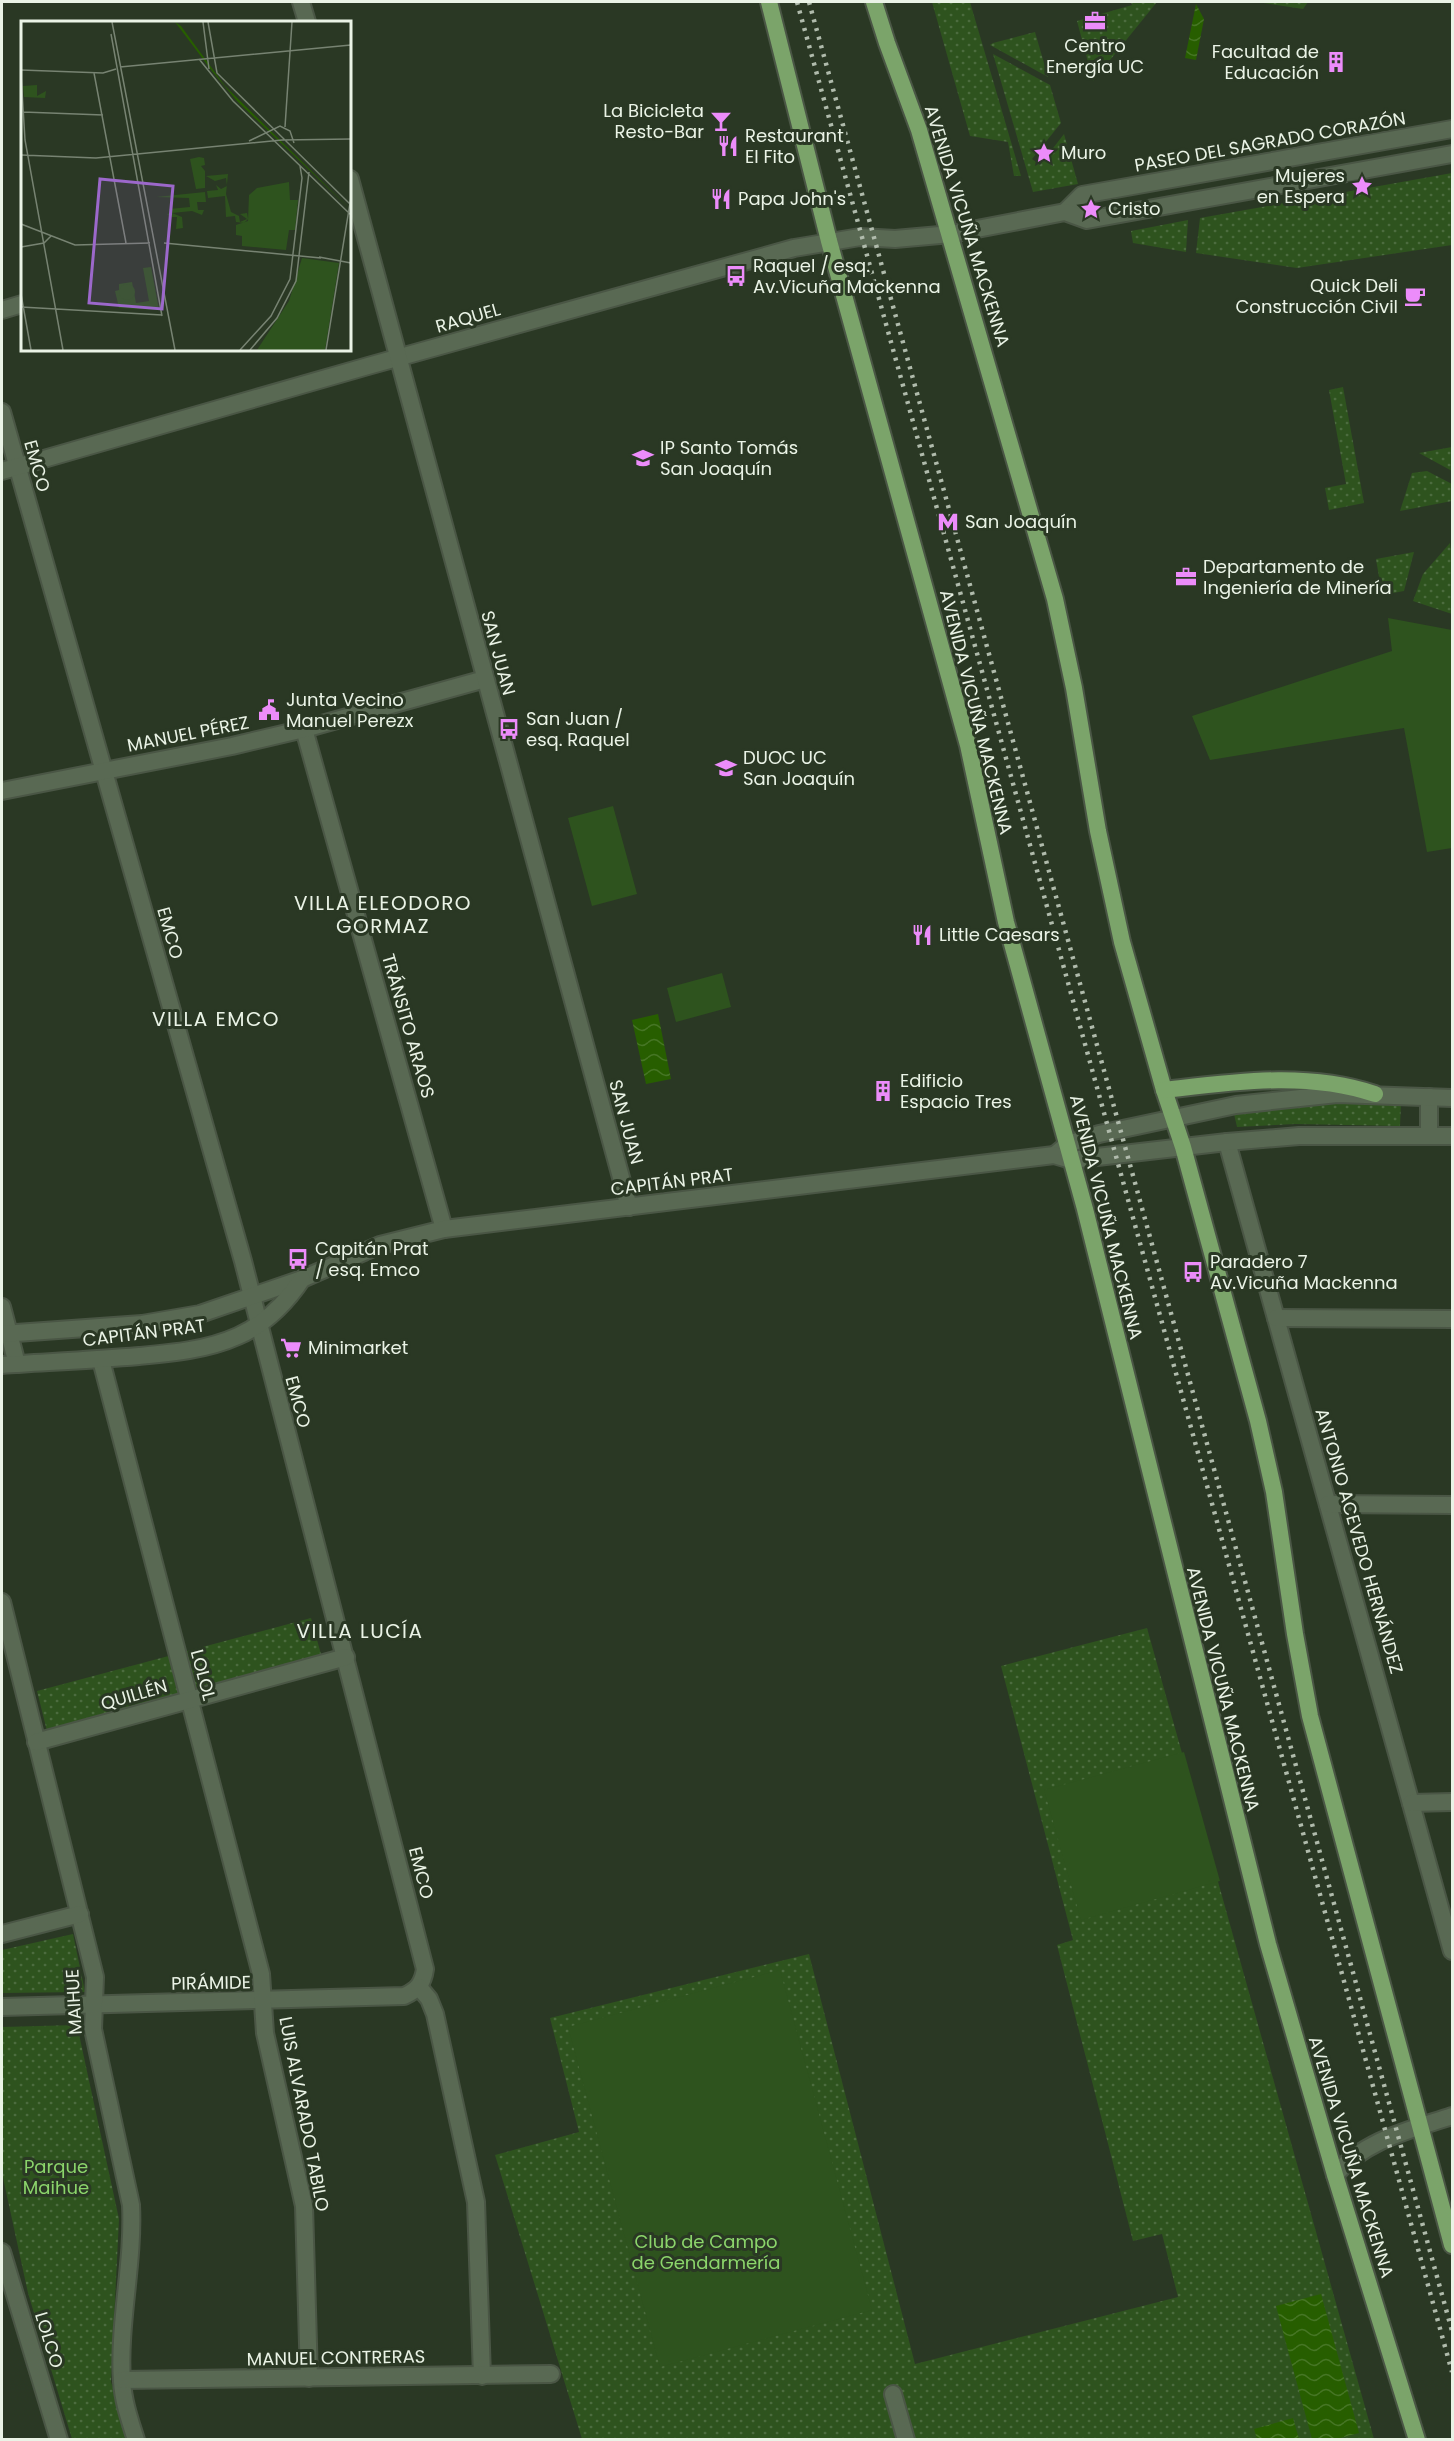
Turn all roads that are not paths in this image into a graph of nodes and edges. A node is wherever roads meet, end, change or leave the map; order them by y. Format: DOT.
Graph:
graph roads {
  1 [pos="301,2"];
  2 [pos="769,2"];
  3 [pos="874,2"];
  4 [pos="307,21"];
  5 [pos="1452,129"];
  6 [pos="1452,154"];
  7 [pos="351,183"];
  8 [pos="1065,212"];
  9 [pos="951,234"];
  10 [pos="829,241"];
  11 [pos="21,304"];
  12 [pos="2,310"];
  13 [pos="398,358"];
  14 [pos="2,412"];
  15 [pos="9,469"];
  16 [pos="485,679"];
  17 [pos="304,729"];
  18 [pos="104,771"];
  19 [pos="2,791"];
  20 [pos="1164,1090"];
  21 [pos="1376,1094"];
  22 [pos="1428,1097"];
  23 [pos="1452,1098"];
  24 [pos="1173,1118"];
  25 [pos="1429,1135"];
  26 [pos="1452,1136"];
  27 [pos="1227,1142"];
  28 [pos="1183,1147"];
  29 [pos="1070,1152"];
  30 [pos="629,1207"];
  31 [pos="444,1229"];
  32 [pos="302,1279"];
  33 [pos="251,1296"];
  34 [pos="2,1306"];
  35 [pos="1276,1318"];
  36 [pos="1452,1319"];
  37 [pos="258,1325"];
  38 [pos="5,1333"];
  39 [pos="101,1360"];
  40 [pos="9,1364"];
  41 [pos="1328,1504"];
  42 [pos="1452,1505"];
  43 [pos="3,1612"];
  44 [pos="346,1657"];
  45 [pos="189,1700"];
  46 [pos="36,1742"];
  47 [pos="1452,1802"];
  48 [pos="1411,1803"];
  49 [pos="80,1914"];
  50 [pos="2,1934"];
  51 [pos="1452,1951"];
  52 [pos="419,1987"];
  53 [pos="262,2001"];
  54 [pos="94,2005"];
  55 [pos="2,2007"];
  56 [pos="1452,2116"];
  57 [pos="1420,2127"];
  58 [pos="1335,2175"];
  59 [pos="1452,2245"];
  60 [pos="2,2252"];
  61 [pos="8,2296"];
  62 [pos="551,2374"];
  63 [pos="482,2376"];
  64 [pos="309,2378"];
  65 [pos="122,2380"];
  66 [pos="893,2394"];
  67 [pos="59,2439"];
  68 [pos="136,2439"];
  69 [pos="906,2439"];
  70 [pos="1417,2439"];
  1 -- 4 [label="street"];
  2 -- 10 [label="main road, AVENIDA VICUÑA MACKENNA"];
  3 -- 9 [label="main road, AVENIDA VICUÑA MACKENNA"];
  5 -- 8 [label="street, PASEO DEL SAGRADO CORAZÓN"];
  6 -- 8 [label="street, PASEO DEL SAGRADO CORAZÓN"];
  7 -- 13 [label="street, SAN JUAN"];
  8 -- 9 [label="street, PASEO DEL SAGRADO CORAZÓN"];
  9 -- 10 [label="street, RAQUEL"];
  9 -- 20 [label="main road, AVENIDA VICUÑA MACKENNA"];
  10 -- 13 [label="street, RAQUEL"];
  10 -- 29 [label="main road, AVENIDA VICUÑA MACKENNA"];
  11 -- 12 [label="street"];
  13 -- 15 [label="street, RAQUEL"];
  13 -- 16 [label="street, SAN JUAN"];
  14 -- 15 [label="street, EMCO"];
  15 -- 18 [label="street, EMCO"];
  16 -- 17 [label="street, MANUEL PÉREZ"];
  16 -- 30 [label="street, SAN JUAN"];
  17 -- 18 [label="street, MANUEL PÉREZ"];
  17 -- 31 [label="street, TRÁNSITO ARAOS"];
  18 -- 19 [label="street, MANUEL PÉREZ"];
  18 -- 33 [label="street, EMCO"];
  20 -- 21 [label="main road"];
  20 -- 24 [label="main road, AVENIDA VICUÑA MACKENNA"];
  21 -- 22 [label="street"];
  21 -- 24 [label="street"];
  22 -- 23 [label="street"];
  22 -- 25 [label="street"];
  24 -- 28 [label="main road, AVENIDA VICUÑA MACKENNA"];
  24 -- 29 [label="street"];
  25 -- 26 [label="street"];
  25 -- 27 [label="street"];
  27 -- 28 [label="street"];
  27 -- 35 [label="street, ANTONIO ACEVEDO HERNÁNDEZ"];
  28 -- 29 [label="street"];
  28 -- 57 [label="main road, AVENIDA VICUÑA MACKENNA"];
  29 -- 30 [label="street, CAPITÁN PRAT"];
  29 -- 58 [label="main road, AVENIDA VICUÑA MACKENNA"];
  30 -- 31 [label="street, CAPITÁN PRAT"];
  31 -- 32 [label="street, CAPITÁN PRAT"];
  32 -- 33 [label="street, CAPITÁN PRAT"];
  32 -- 37 [label="street, CAPITÁN PRAT"];
  33 -- 37 [label="street, EMCO"];
  33 -- 38 [label="street, CAPITÁN PRAT"];
  34 -- 38 [label="street"];
  35 -- 36 [label="street"];
  35 -- 41 [label="street, ANTONIO ACEVEDO HERNÁNDEZ"];
  37 -- 39 [label="street, CAPITÁN PRAT"];
  37 -- 44 [label="street, EMCO"];
  38 -- 40 [label="street"];
  39 -- 40 [label="street, CAPITÁN PRAT"];
  39 -- 45 [label="street, LOLOL"];
  41 -- 42 [label="street"];
  41 -- 48 [label="street, ANTONIO ACEVEDO HERNÁNDEZ"];
  43 -- 46 [label="street, MAIHUE"];
  44 -- 45 [label="street, QUILLÉN"];
  44 -- 52 [label="street, EMCO"];
  45 -- 46 [label="street, QUILLÉN"];
  45 -- 53 [label="street, LOLOL"];
  46 -- 49 [label="street, MAIHUE"];
  47 -- 48 [label="street"];
  48 -- 51 [label="street, ANTONIO ACEVEDO HERNÁNDEZ"];
  49 -- 50 [label="street"];
  49 -- 54 [label="street, MAIHUE"];
  52 -- 53 [label="street, PIRÁMIDE"];
  52 -- 63 [label="street"];
  53 -- 54 [label="street, PIRÁMIDE"];
  53 -- 64 [label="street, LUIS ALVARADO TABILO"];
  54 -- 55 [label="street, PIRÁMIDE"];
  54 -- 65 [label="street, MAIHUE"];
  56 -- 57 [label="street"];
  57 -- 58 [label="street"];
  57 -- 59 [label="main road, AVENIDA VICUÑA MACKENNA"];
  58 -- 70 [label="main road, AVENIDA VICUÑA MACKENNA"];
  60 -- 61 [label="street, LOLCO"];
  61 -- 67 [label="street, LOLCO"];
  62 -- 63 [label="street, MANUEL CONTRERAS"];
  63 -- 64 [label="street, MANUEL CONTRERAS"];
  64 -- 65 [label="street, MANUEL CONTRERAS"];
  65 -- 68 [label="street, MAIHUE"];
  66 -- 69 [label="street"];
}
